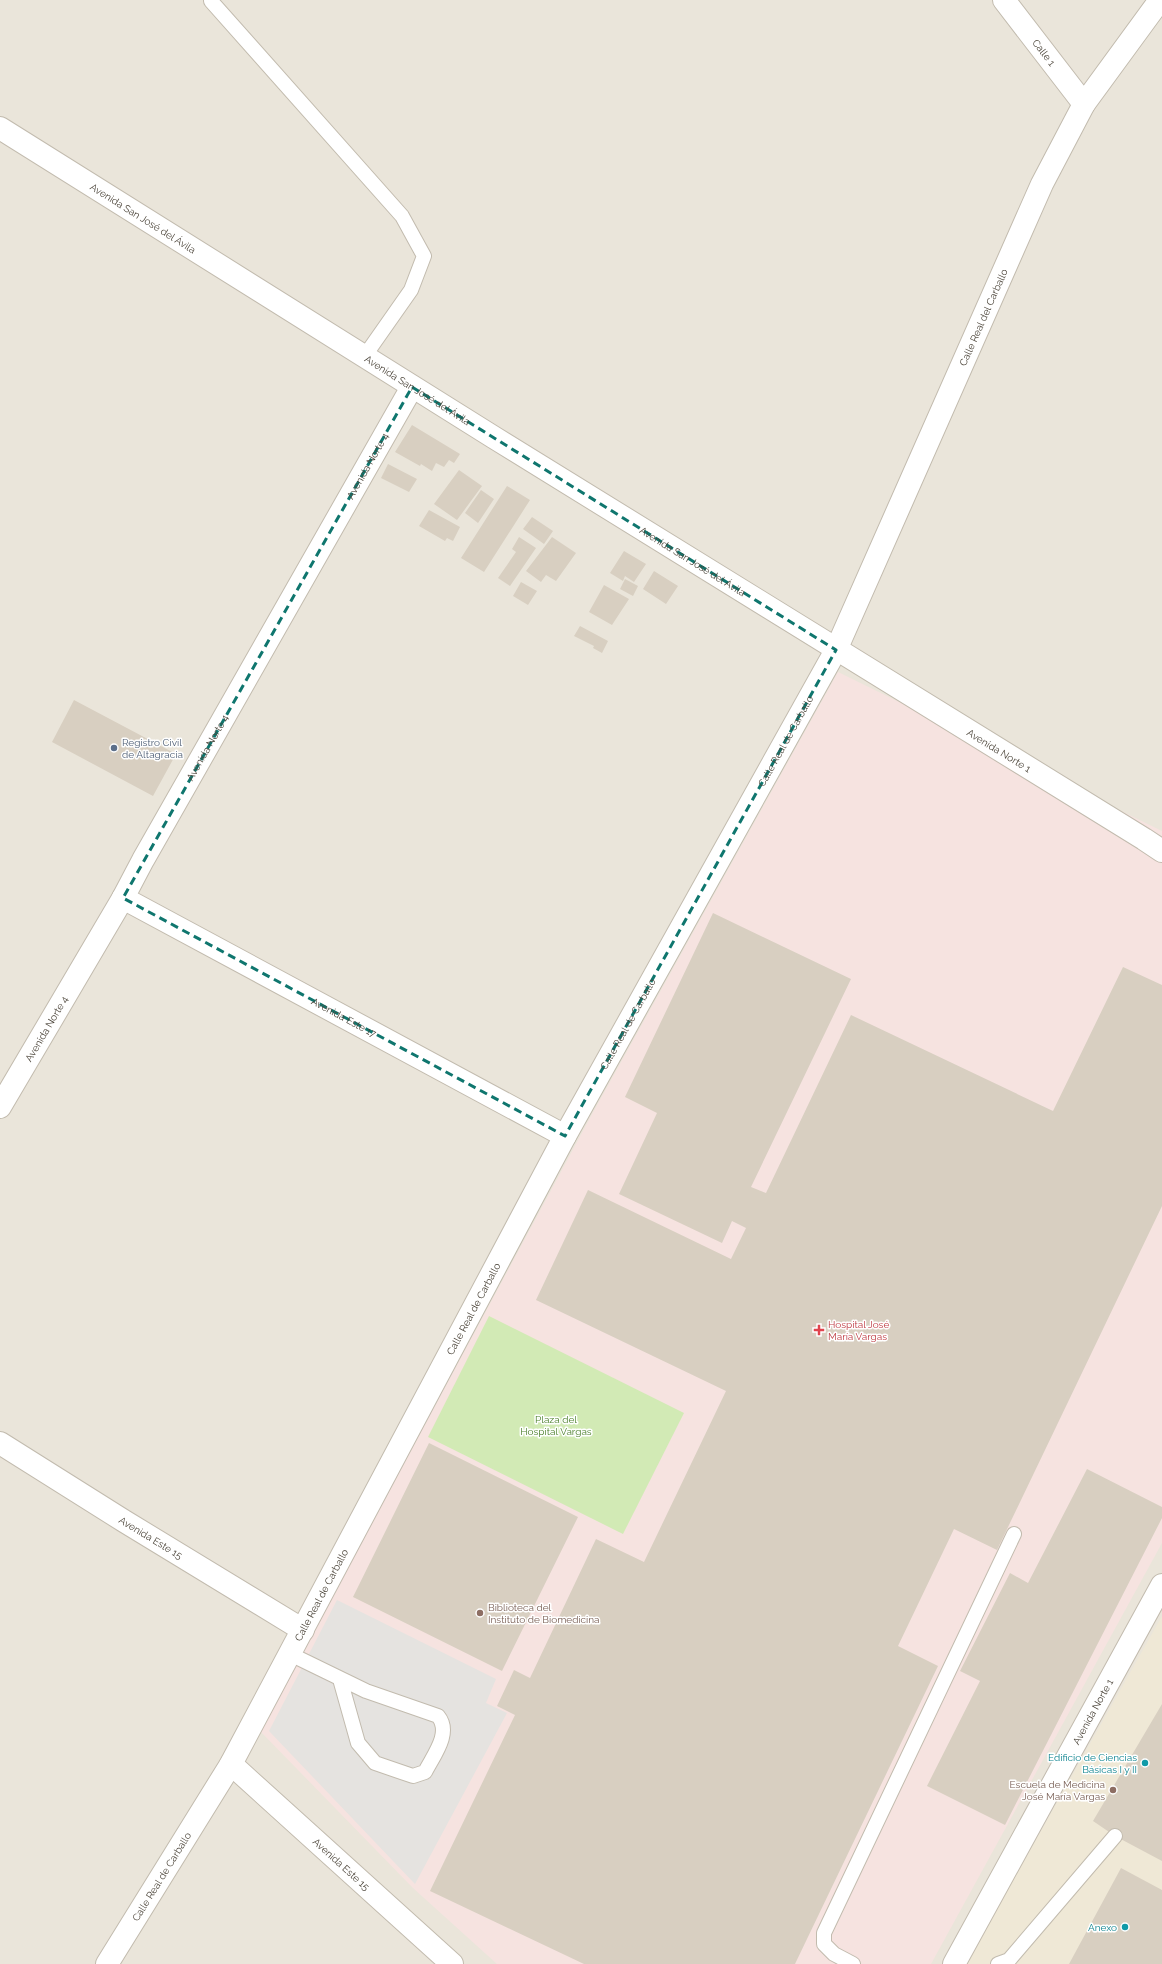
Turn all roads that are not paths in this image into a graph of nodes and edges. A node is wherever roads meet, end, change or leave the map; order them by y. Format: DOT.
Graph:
graph roads {
  1 [pos="1160,0"];
  2 [pos="211,1"];
  3 [pos="1003,2"];
  4 [pos="1084,104"];
  5 [pos="0,128"];
  6 [pos="364,357"];
  7 [pos="412,387"];
  8 [pos="836,650"];
  9 [pos="1162,851"];
  10 [pos="123,898"];
  11 [pos="0,1107"];
  12 [pos="566,1136"];
  13 [pos="0,1443"];
  14 [pos="1014,1534"];
  15 [pos="1162,1585"];
  16 [pos="303,1630"];
  17 [pos="290,1654"];
  18 [pos="340,1679"];
  19 [pos="231,1764"];
  20 [pos="1115,1836"];
  21 [pos="107,1964"];
  22 [pos="452,1964"];
  23 [pos="853,1964"];
  24 [pos="954,1964"];
  25 [pos="998,1964"];
  1 -- 4 [label="street, Calle Real del Carballo"];
  2 -- 6 [label="lane"];
  3 -- 4 [label="street, Calle 1"];
  4 -- 8 [label="street, Calle Real del Carballo"];
  5 -- 6 [label="street, Avenida San José del Ávila"];
  6 -- 7 [label="street, Avenida San José del Ávila"];
  7 -- 8 [label="street, Avenida San José del Ávila"];
  7 -- 10 [label="street, Avenida Norte 4"];
  8 -- 9 [label="street, Avenida Norte 1"];
  8 -- 12 [label="street, Calle Real de Carballo"];
  10 -- 11 [label="street, Avenida Norte 4"];
  10 -- 12 [label="street, Avenida Este 17"];
  12 -- 16 [label="street, Calle Real de Carballo"];
  13 -- 16 [label="street, Avenida Este 15"];
  14 -- 23 [label="lane"];
  15 -- 24 [label="street, Avenida Norte 1"];
  16 -- 17 [label="street, Calle Real de Carballo"];
  17 -- 18 [label="lane"];
  17 -- 19 [label="street, Calle Real de Carballo"];
  18 -- 18 [label="lane"];
  19 -- 21 [label="street, Calle Real de Carballo"];
  19 -- 22 [label="street, Avenida Este 15"];
  20 -- 25 [label="lane"];
}
